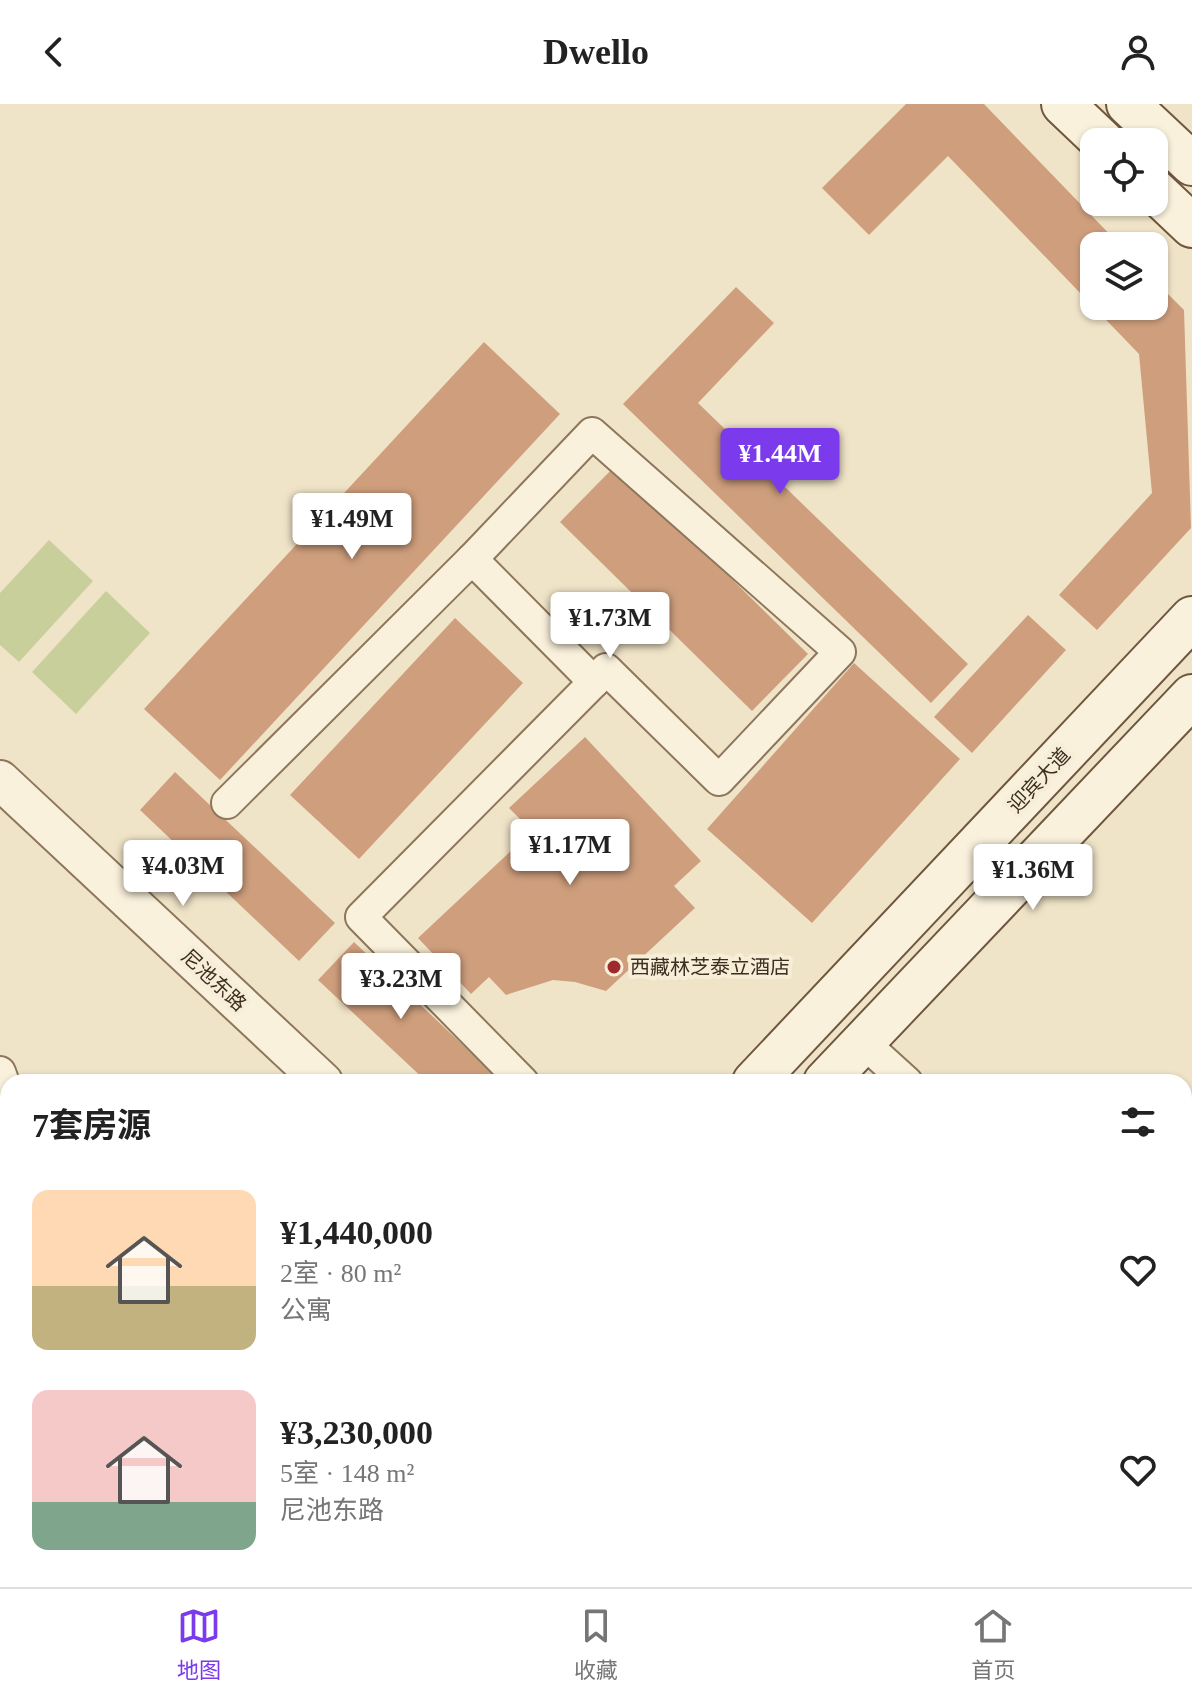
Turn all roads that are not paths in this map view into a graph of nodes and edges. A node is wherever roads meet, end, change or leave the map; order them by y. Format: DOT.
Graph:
graph roads {
  1 [pos="1063,104"];
  2 [pos="1128,104"];
  3 [pos="1088,128"];
  4 [pos="1192,164"];
  5 [pos="1168,203"];
  6 [pos="1192,226"];
  7 [pos="472,559"];
  8 [pos="1192,618"];
  9 [pos="594,682"];
  10 [pos="1192,696"];
  11 [pos="0,780"];
  12 [pos="227,803"];
  13 [pos="863,1042"];
  14 [pos="314,1074"];
  15 [pos="515,1074"];
  16 [pos="762,1074"];
  17 [pos="833,1074"];
  18 [pos="898,1074"];
  1 -- 3 [label="main road"];
  2 -- 4 [label="main road"];
  5 -- 6 [label="main road"];
  7 -- 9 [label="street"];
  7 -- 9 [label="street"];
  7 -- 12 [label="street"];
  8 -- 16 [label="main road, 迎宾大道"];
  9 -- 15 [label="street"];
  10 -- 13 [label="main road"];
  11 -- 14 [label="street, 尼池东路"];
  13 -- 17 [label="main road"];
  13 -- 18 [label="street"];
}
